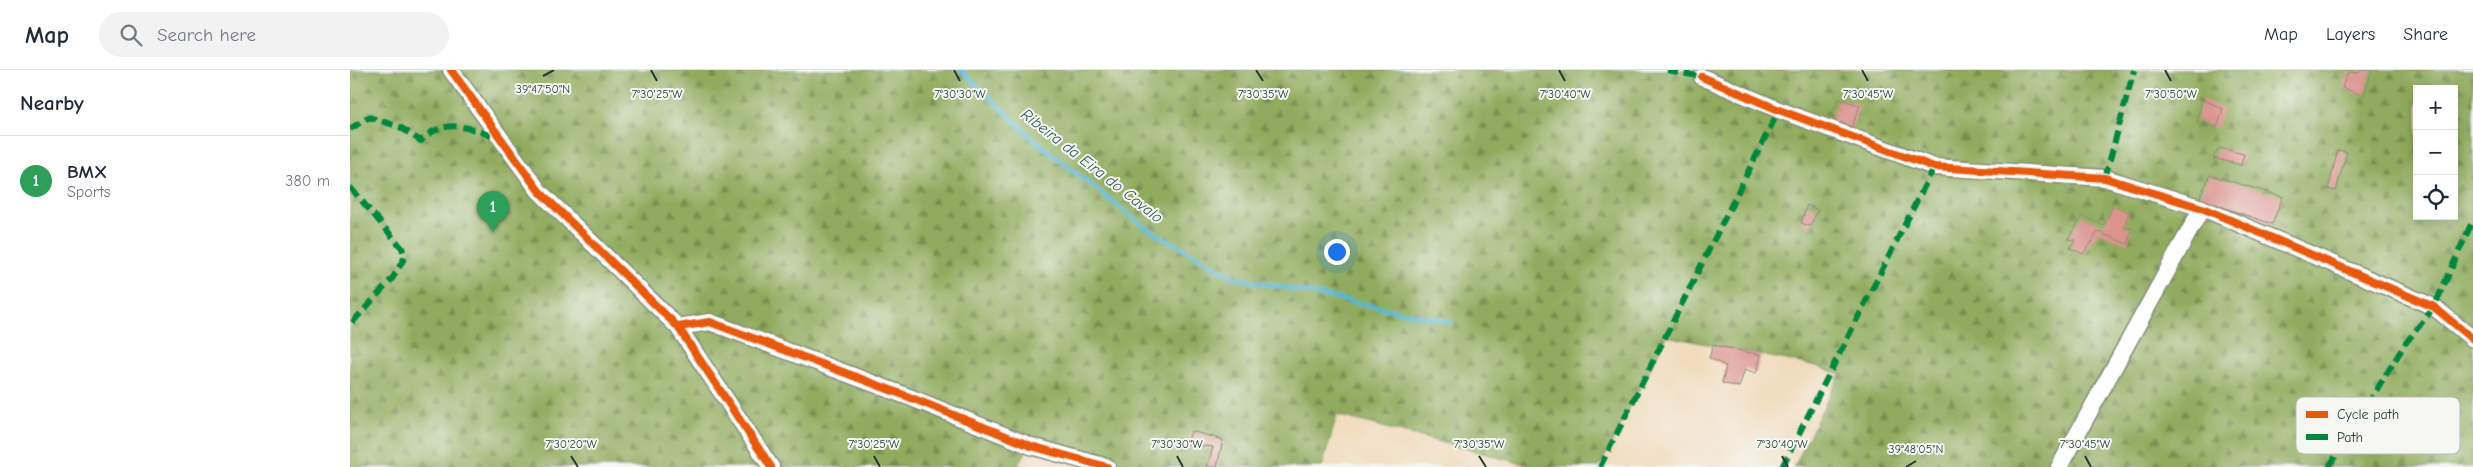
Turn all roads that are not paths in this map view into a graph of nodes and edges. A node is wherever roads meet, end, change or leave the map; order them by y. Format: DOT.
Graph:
graph roads {
  1 [pos="451,70"];
  2 [pos="1702,77"];
  3 [pos="2202,208"];
  4 [pos="678,327"];
  5 [pos="2473,340"];
  6 [pos="771,467"];
  7 [pos="1107,467"];
  8 [pos="2059,467"];
  1 -- 4 [label="street"];
  2 -- 3 [label="street"];
  3 -- 5 [label="street"];
  3 -- 8 [label="street"];
  4 -- 6 [label="street"];
  4 -- 7 [label="street"];
}
